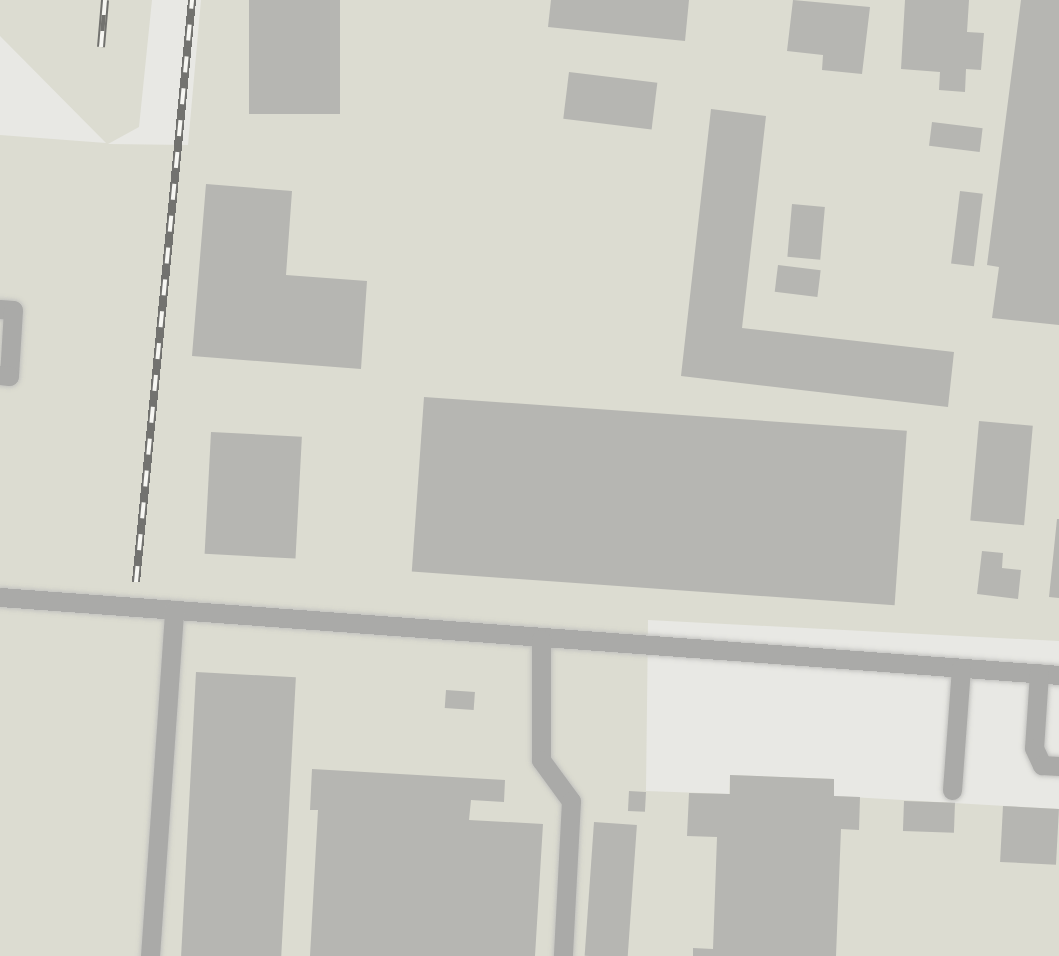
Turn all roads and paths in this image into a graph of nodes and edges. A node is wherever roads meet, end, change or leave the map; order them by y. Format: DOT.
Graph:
graph roads {
  1 [pos="0,309"];
  2 [pos="0,375"];
  3 [pos="0,597"];
  4 [pos="174,610"];
  5 [pos="541,639"];
  6 [pos="961,668"];
  7 [pos="1049,674"];
  8 [pos="1059,766"];
  9 [pos="952,790"];
  10 [pos="150,956"];
  11 [pos="562,956"];
  1 -- 2 [label="lane"];
  3 -- 4 [label="lane"];
  4 -- 5 [label="lane"];
  4 -- 10 [label="lane"];
  5 -- 6 [label="lane"];
  5 -- 11 [label="lane"];
  6 -- 7 [label="lane"];
  6 -- 9 [label="lane"];
  7 -- 8 [label="lane"];
}
